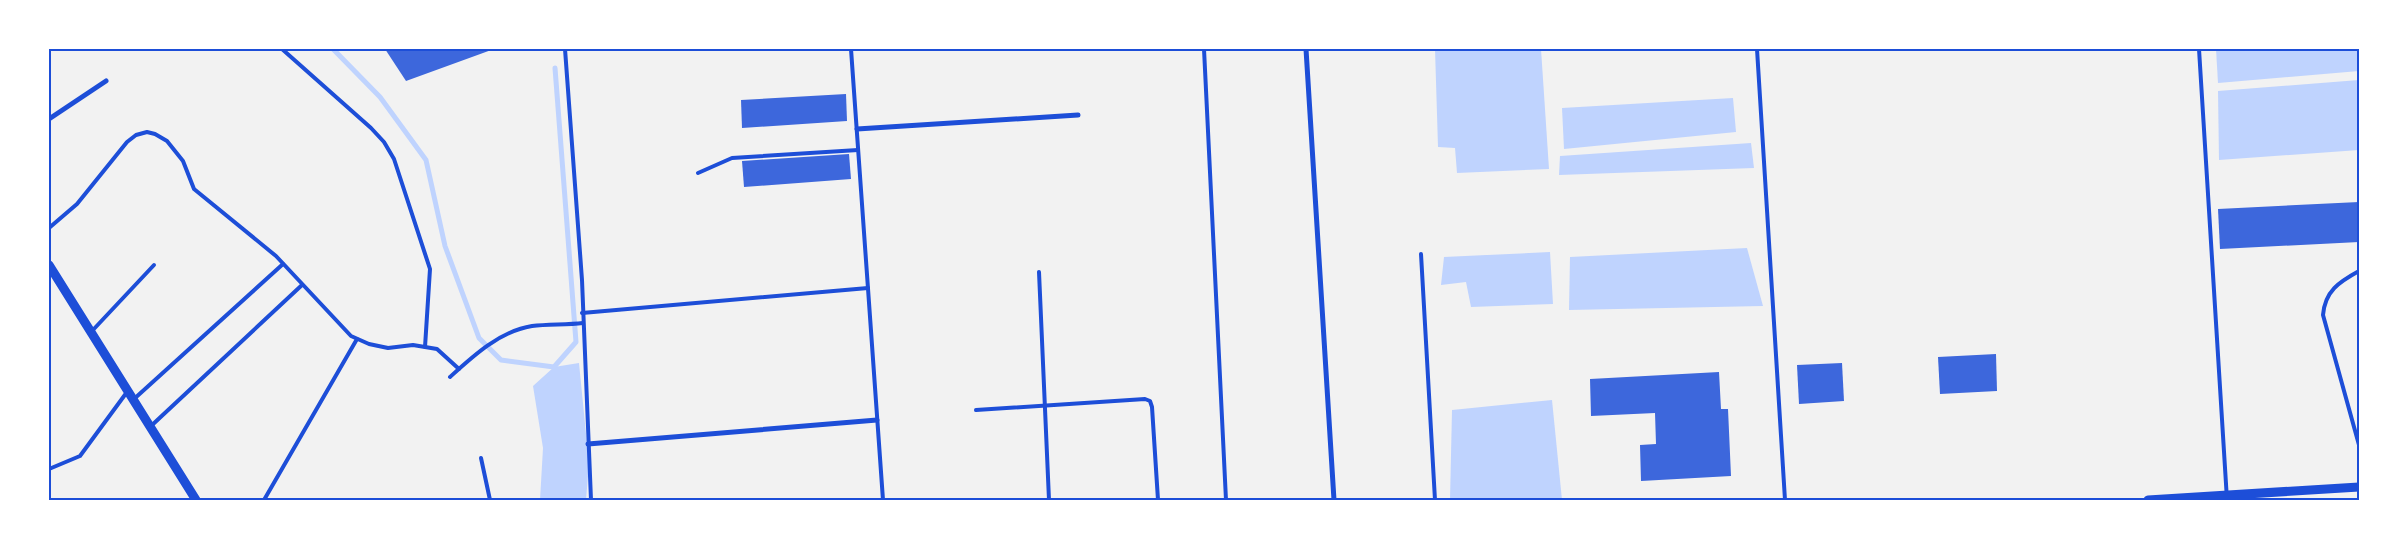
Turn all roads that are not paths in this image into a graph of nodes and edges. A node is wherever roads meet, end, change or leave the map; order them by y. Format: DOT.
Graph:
graph roads {
  1 [pos="282,49"];
  2 [pos="565,49"];
  3 [pos="851,49"];
  4 [pos="1204,49"];
  5 [pos="1306,49"];
  6 [pos="1757,49"];
  7 [pos="2199,49"];
  8 [pos="106,81"];
  9 [pos="1078,115"];
  10 [pos="49,119"];
  11 [pos="857,129"];
  12 [pos="858,150"];
  13 [pos="698,173"];
  14 [pos="49,228"];
  15 [pos="1421,254"];
  16 [pos="283,264"];
  17 [pos="49,265"];
  18 [pos="154,266"];
  19 [pos="2359,271"];
  20 [pos="1039,272"];
  21 [pos="302,285"];
  22 [pos="868,288"];
  23 [pos="582,313"];
  24 [pos="583,323"];
  25 [pos="90,333"];
  26 [pos="357,339"];
  27 [pos="425,347"];
  28 [pos="459,369"];
  29 [pos="450,377"];
  30 [pos="127,392"];
  31 [pos="132,400"];
  32 [pos="1045,405"];
  33 [pos="976,410"];
  34 [pos="877,420"];
  35 [pos="150,427"];
  36 [pos="588,444"];
  37 [pos="2359,445"];
  38 [pos="481,458"];
  39 [pos="49,469"];
  40 [pos="2359,487"];
  41 [pos="2227,498"];
  42 [pos="196,500"];
  43 [pos="264,500"];
  44 [pos="490,500"];
  45 [pos="591,500"];
  46 [pos="883,500"];
  47 [pos="1049,500"];
  48 [pos="1158,500"];
  49 [pos="1226,500"];
  50 [pos="1334,500"];
  51 [pos="1435,500"];
  52 [pos="1785,500"];
  53 [pos="2148,500"];
  1 -- 27 [label="lane"];
  2 -- 23 [label="lane"];
  3 -- 11 [label="lane"];
  4 -- 49 [label="lane"];
  5 -- 50 [label="street"];
  6 -- 52 [label="lane"];
  7 -- 41 [label="lane"];
  8 -- 10 [label="street"];
  9 -- 11 [label="street"];
  11 -- 12 [label="lane"];
  12 -- 13 [label="lane"];
  12 -- 22 [label="lane"];
  14 -- 16 [label="lane"];
  15 -- 51 [label="lane"];
  16 -- 21 [label="lane"];
  16 -- 31 [label="lane"];
  17 -- 25 [label="street"];
  18 -- 25 [label="lane"];
  19 -- 37 [label="lane"];
  20 -- 32 [label="lane"];
  21 -- 26 [label="lane"];
  21 -- 35 [label="lane"];
  22 -- 23 [label="lane"];
  22 -- 34 [label="lane"];
  23 -- 24 [label="lane"];
  24 -- 28 [label="lane"];
  24 -- 36 [label="lane"];
  25 -- 30 [label="street"];
  26 -- 27 [label="lane"];
  26 -- 43 [label="lane"];
  27 -- 28 [label="lane"];
  28 -- 29 [label="lane"];
  30 -- 31 [label="street"];
  30 -- 39 [label="lane"];
  31 -- 35 [label="street"];
  32 -- 33 [label="lane"];
  32 -- 47 [label="lane"];
  32 -- 48 [label="lane"];
  34 -- 36 [label="street"];
  34 -- 46 [label="lane"];
  35 -- 42 [label="street"];
  36 -- 45 [label="lane"];
  38 -- 44 [label="lane"];
  40 -- 41 [label="street"];
  41 -- 53 [label="street"];
}
